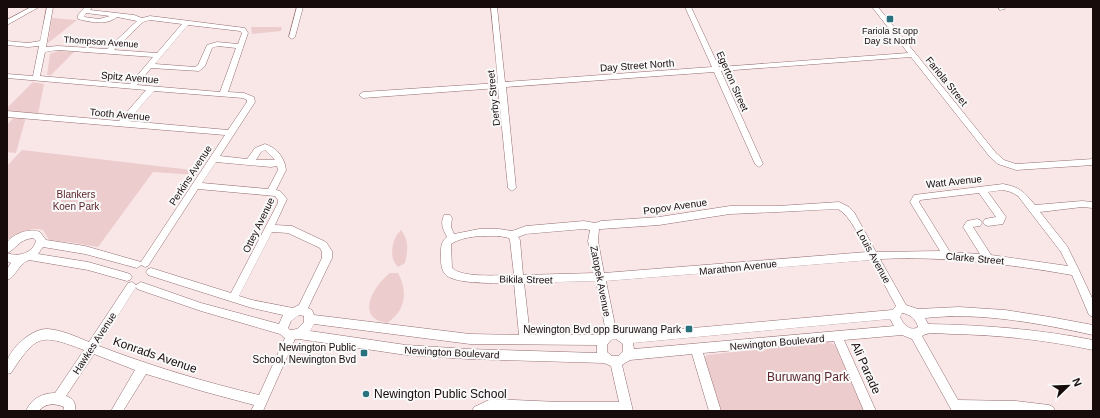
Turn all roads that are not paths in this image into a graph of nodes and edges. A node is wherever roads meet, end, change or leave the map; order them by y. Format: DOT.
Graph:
graph roads {
  1 [pos="36,7"];
  2 [pos="50,7"];
  3 [pos="300,7"];
  4 [pos="494,7"];
  5 [pos="688,7"];
  6 [pos="874,7"];
  7 [pos="87,9"];
  8 [pos="96,13"];
  9 [pos="115,15"];
  10 [pos="89,19"];
  11 [pos="140,20"];
  12 [pos="186,22"];
  13 [pos="7,23"];
  14 [pos="292,37"];
  15 [pos="7,43"];
  16 [pos="43,46"];
  17 [pos="240,46"];
  18 [pos="109,51"];
  19 [pos="158,55"];
  20 [pos="913,55"];
  21 [pos="149,66"];
  22 [pos="716,69"];
  23 [pos="7,76"];
  24 [pos="35,79"];
  25 [pos="502,85"];
  26 [pos="131,87"];
  27 [pos="151,89"];
  28 [pos="224,95"];
  29 [pos="363,95"];
  30 [pos="251,99"];
  31 [pos="7,114"];
  32 [pos="122,124"];
  33 [pos="231,133"];
  34 [pos="214,159"];
  35 [pos="250,162"];
  36 [pos="280,162"];
  37 [pos="1093,162"];
  38 [pos="759,164"];
  39 [pos="196,186"];
  40 [pos="512,188"];
  41 [pos="981,189"];
  42 [pos="270,193"];
  43 [pos="1093,205"];
  44 [pos="843,206"];
  45 [pos="1033,209"];
  46 [pos="447,218"];
  47 [pos="988,222"];
  48 [pos="977,223"];
  49 [pos="595,227"];
  50 [pos="270,228"];
  51 [pos="512,234"];
  52 [pos="452,238"];
  53 [pos="41,243"];
  54 [pos="8,246"];
  55 [pos="947,255"];
  56 [pos="874,256"];
  57 [pos="7,257"];
  58 [pos="24,258"];
  59 [pos="988,258"];
  60 [pos="141,263"];
  61 [pos="1075,271"];
  62 [pos="151,272"];
  63 [pos="7,276"];
  64 [pos="602,278"];
  65 [pos="518,279"];
  66 [pos="133,283"];
  67 [pos="233,298"];
  68 [pos="298,311"];
  69 [pos="899,312"];
  70 [pos="1093,312"];
  71 [pos="916,314"];
  72 [pos="310,319"];
  73 [pos="903,330"];
  74 [pos="1093,330"];
  75 [pos="919,332"];
  76 [pos="291,333"];
  77 [pos="837,336"];
  78 [pos="607,338"];
  79 [pos="624,339"];
  80 [pos="524,340"];
  81 [pos="1093,345"];
  82 [pos="91,346"];
  83 [pos="696,349"];
  84 [pos="627,355"];
  85 [pos="606,358"];
  86 [pos="616,362"];
  87 [pos="143,368"];
  88 [pos="7,369"];
  89 [pos="57,400"];
  90 [pos="259,406"];
  91 [pos="627,409"];
  92 [pos="957,409"];
  93 [pos="32,411"];
  94 [pos="68,411"];
  95 [pos="117,411"];
  96 [pos="478,411"];
  97 [pos="715,411"];
  98 [pos="870,411"];
  99 [pos="1049,411"];
  1 -- 13 [label="street"];
  2 -- 16 [label="street"];
  3 -- 14 [label="street"];
  4 -- 25 [label="street, Derby Street"];
  5 -- 22 [label="street, Egerton Street"];
  6 -- 20 [label="street, Fariola Street"];
  7 -- 8 [label="street"];
  7 -- 10 [label="street"];
  8 -- 9 [label="street"];
  8 -- 10 [label="street"];
  9 -- 10 [label="street"];
  9 -- 11 [label="street"];
  11 -- 12 [label="street"];
  11 -- 18 [label="street"];
  12 -- 17 [label="street"];
  12 -- 19 [label="street"];
  15 -- 16 [label="street, Thompson Avenue"];
  16 -- 18 [label="street, Thompson Avenue"];
  16 -- 24 [label="street"];
  17 -- 21 [label="street"];
  17 -- 28 [label="street"];
  18 -- 19 [label="street, Thompson Avenue"];
  19 -- 21 [label="street"];
  20 -- 22 [label="street, Day Street North"];
  20 -- 37 [label="street, Fariola Street"];
  21 -- 26 [label="street"];
  22 -- 25 [label="street, Day Street North"];
  22 -- 38 [label="street, Egerton Street"];
  23 -- 24 [label="street, Spitz Avenue"];
  24 -- 26 [label="street, Spitz Avenue"];
  25 -- 29 [label="street, Day Street North"];
  25 -- 40 [label="street, Derby Street"];
  26 -- 27 [label="street, Spitz Avenue"];
  27 -- 28 [label="street, Spitz Avenue"];
  27 -- 32 [label="street"];
  28 -- 30 [label="street, Spitz Avenue"];
  30 -- 33 [label="street, Perkins Avenue"];
  31 -- 32 [label="street, Tooth Avenue"];
  32 -- 33 [label="street, Tooth Avenue"];
  33 -- 34 [label="street, Perkins Avenue"];
  34 -- 35 [label="street"];
  34 -- 39 [label="street, Perkins Avenue"];
  35 -- 36 [label="street"];
  35 -- 36 [label="street"];
  36 -- 42 [label="street"];
  39 -- 42 [label="street, Ottey Avenue"];
  39 -- 60 [label="street, Perkins Avenue"];
  41 -- 45 [label="street, Watt Avenue"];
  41 -- 47 [label="street"];
  41 -- 55 [label="street, Watt Avenue"];
  42 -- 50 [label="street, Ottey Avenue"];
  43 -- 45 [label="street"];
  44 -- 49 [label="street, Popov Avenue"];
  44 -- 56 [label="street, Louis Avenue"];
  45 -- 61 [label="street"];
  46 -- 52 [label="street"];
  48 -- 59 [label="street"];
  49 -- 51 [label="street, Popov Avenue"];
  49 -- 64 [label="street, Zatopek Avenue"];
  50 -- 67 [label="street, Ottey Avenue"];
  50 -- 68 [label="street"];
  51 -- 52 [label="street, Popov Avenue"];
  51 -- 65 [label="street"];
  52 -- 65 [label="street, Bikila Street"];
  53 -- 54 [label="street"];
  53 -- 58 [label="street"];
  53 -- 60 [label="street"];
  55 -- 56 [label="street, Clarke Street"];
  55 -- 59 [label="street, Clarke Street"];
  56 -- 64 [label="street, Marathon Avenue"];
  56 -- 69 [label="street, Louis Avenue"];
  57 -- 58 [label="street, Newington Boulevard"];
  58 -- 63 [label="street"];
  58 -- 66 [label="street, Newington Boulevard"];
  59 -- 61 [label="street, Clarke Street"];
  60 -- 62 [label="street"];
  60 -- 66 [label="street"];
  61 -- 70 [label="street"];
  62 -- 66 [label="street"];
  62 -- 67 [label="street"];
  64 -- 65 [label="street, Bikila Street"];
  64 -- 78 [label="street, Zatopek Avenue"];
  65 -- 80 [label="street"];
  66 -- 76 [label="street, Newington Boulevard"];
  66 -- 82 [label="street, Hawkes Avenue"];
  67 -- 68 [label="street"];
  68 -- 72 [label="street"];
  68 -- 76 [label="street"];
  69 -- 71 [label="street"];
  69 -- 73 [label="street"];
  69 -- 79 [label="street, Newington Boulevard"];
  71 -- 74 [label="street"];
  71 -- 75 [label="street"];
  72 -- 76 [label="street"];
  72 -- 80 [label="street, Newington Boulevard"];
  73 -- 75 [label="street"];
  73 -- 77 [label="street, Newington Boulevard"];
  75 -- 81 [label="street"];
  75 -- 92 [label="street"];
  76 -- 85 [label="street, Newington Boulevard"];
  76 -- 90 [label="street"];
  77 -- 83 [label="street, Newington Boulevard"];
  77 -- 98 [label="street, Ali Parade"];
  78 -- 79 [label="street"];
  78 -- 80 [label="street, Newington Boulevard"];
  78 -- 85 [label="street"];
  79 -- 84 [label="street"];
  82 -- 87 [label="street, Konrads Avenue"];
  82 -- 88 [label="street, Konrads Avenue"];
  82 -- 89 [label="street, Hawkes Avenue"];
  83 -- 84 [label="street, Newington Boulevard"];
  83 -- 97 [label="street"];
  84 -- 86 [label="street"];
  85 -- 86 [label="street"];
  86 -- 91 [label="street"];
  87 -- 90 [label="street, Konrads Avenue"];
  87 -- 95 [label="street"];
  89 -- 93 [label="street"];
  89 -- 94 [label="street"];
  91 -- 96 [label="street"];
  92 -- 99 [label="street"];
}
